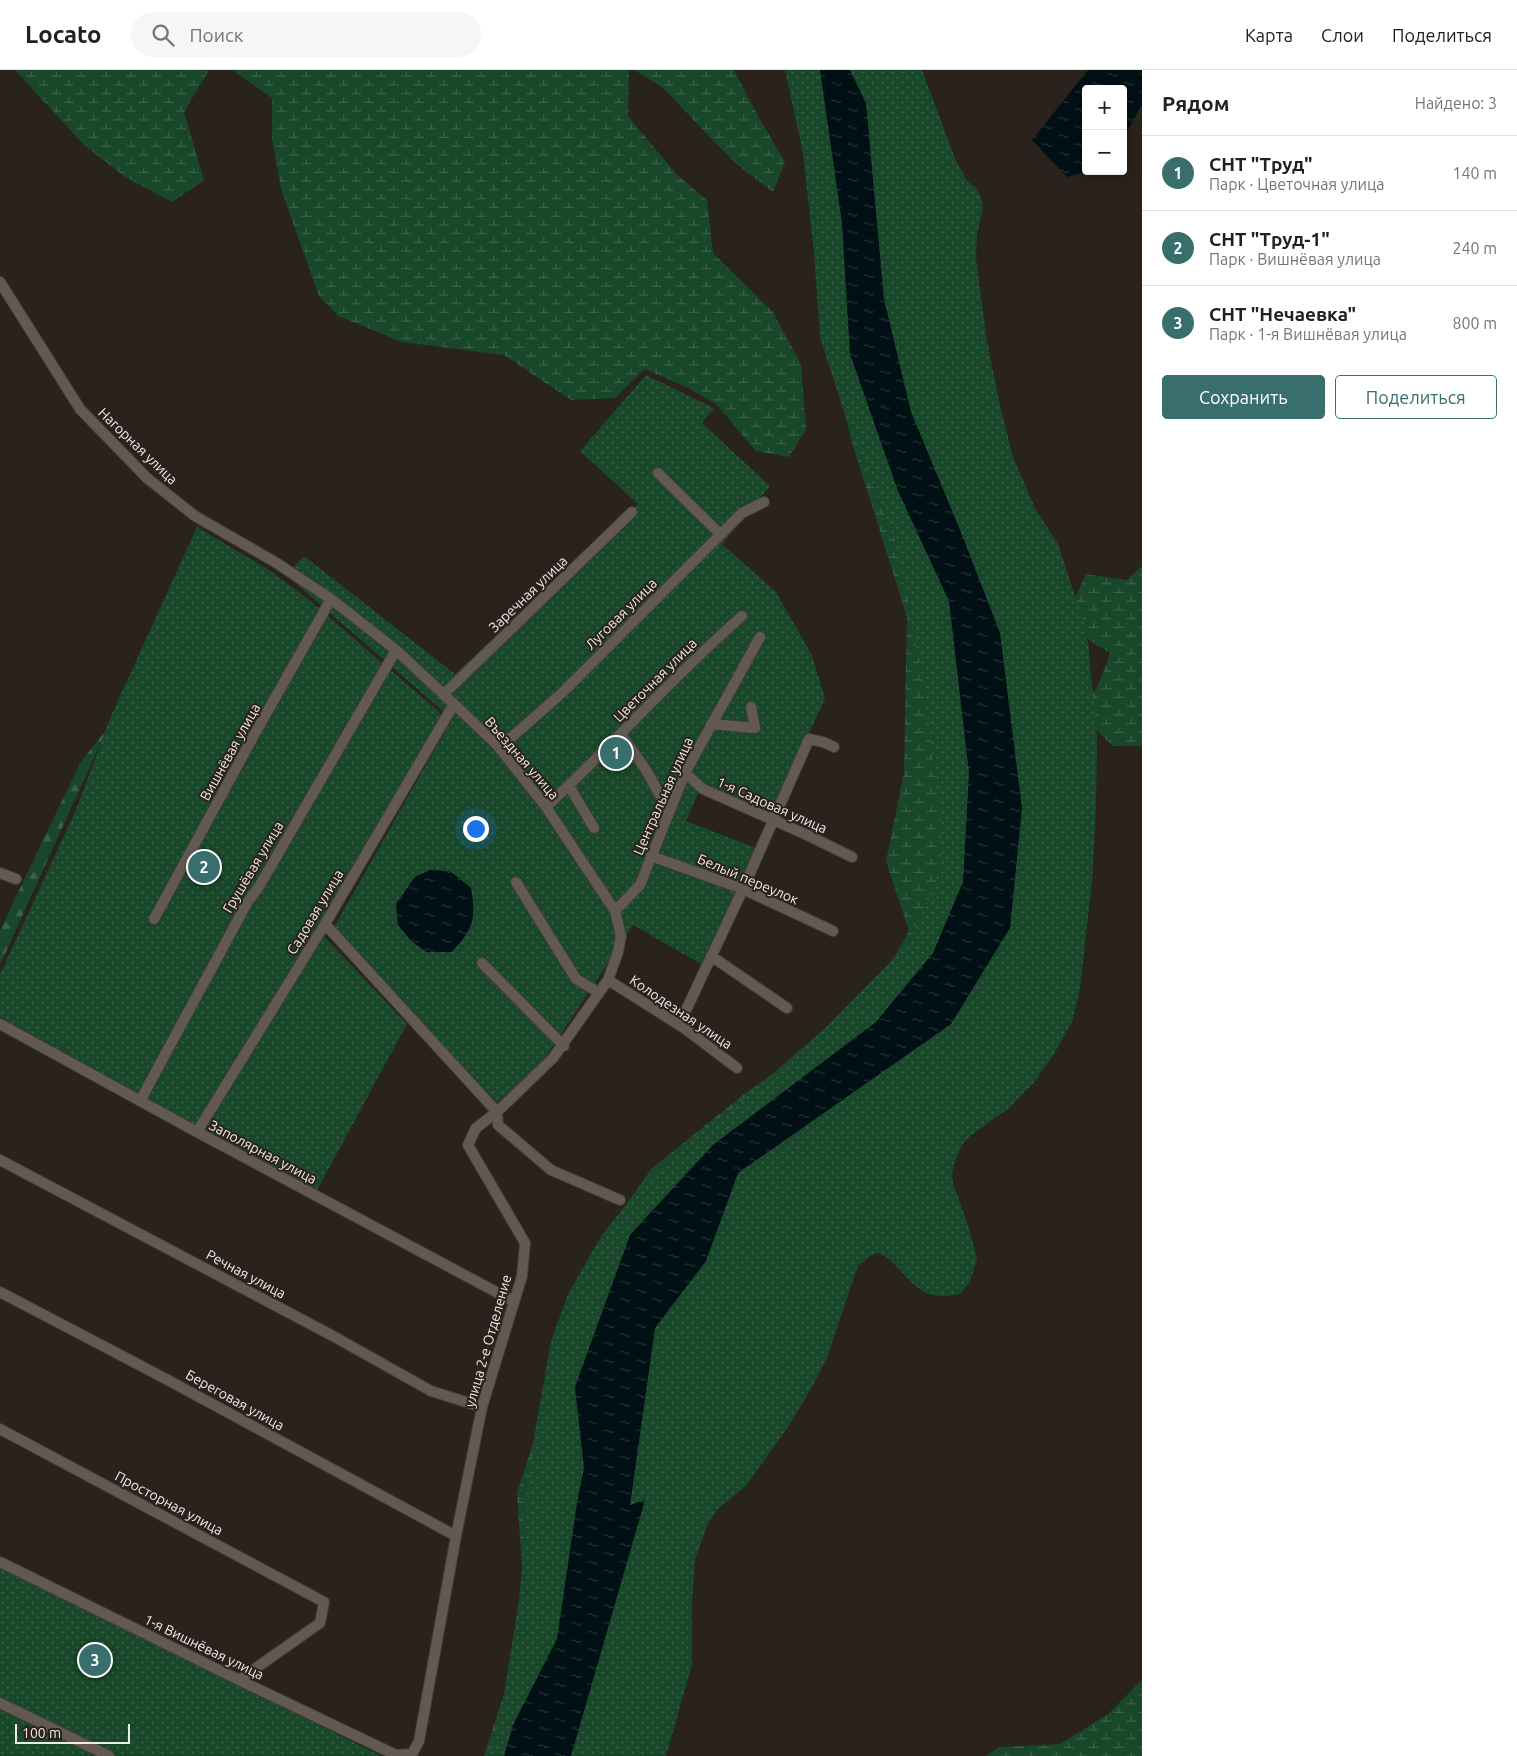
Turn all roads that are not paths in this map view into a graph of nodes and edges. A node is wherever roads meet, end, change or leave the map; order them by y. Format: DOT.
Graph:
graph roads {
  1 [pos="0,282"];
  2 [pos="658,473"];
  3 [pos="764,502"];
  4 [pos="632,512"];
  5 [pos="720,534"];
  6 [pos="304,582"];
  7 [pos="331,599"];
  8 [pos="742,616"];
  9 [pos="760,637"];
  10 [pos="396,650"];
  11 [pos="443,695"];
  12 [pos="454,704"];
  13 [pos="751,707"];
  14 [pos="711,724"];
  15 [pos="621,734"];
  16 [pos="497,745"];
  17 [pos="834,747"];
  18 [pos="685,773"];
  19 [pos="568,786"];
  20 [pos="546,807"];
  21 [pos="669,812"];
  22 [pos="773,821"];
  23 [pos="594,828"];
  24 [pos="651,856"];
  25 [pos="852,857"];
  26 [pos="0,872"];
  27 [pos="16,879"];
  28 [pos="516,882"];
  29 [pos="743,889"];
  30 [pos="615,911"];
  31 [pos="154,920"];
  32 [pos="325,924"];
  33 [pos="832,931"];
  34 [pos="711,956"];
  35 [pos="482,963"];
  36 [pos="608,980"];
  37 [pos="598,992"];
  38 [pos="787,1008"];
  39 [pos="0,1024"];
  40 [pos="679,1025"];
  41 [pos="564,1046"];
  42 [pos="737,1068"];
  43 [pos="140,1101"];
  44 [pos="497,1112"];
  45 [pos="197,1132"];
  46 [pos="0,1160"];
  47 [pos="620,1200"];
  48 [pos="0,1292"];
  49 [pos="514,1301"];
  50 [pos="482,1407"];
  51 [pos="0,1429"];
  52 [pos="456,1536"];
  53 [pos="0,1562"];
  54 [pos="239,1680"];
  55 [pos="0,1703"];
  56 [pos="396,1755"];
  57 [pos="109,1756"];
  1 -- 6 [label="street, Нагорная улица"];
  2 -- 5 [label="street"];
  3 -- 5 [label="street, Луговая улица"];
  4 -- 11 [label="street, Заречная улица"];
  5 -- 16 [label="street, Луговая улица"];
  6 -- 7 [label="street, Въездная улица"];
  7 -- 10 [label="street, Въездная улица"];
  7 -- 31 [label="street, Вишнёвая улица"];
  8 -- 15 [label="street, Цветочная улица"];
  9 -- 14 [label="street, Центральная улица"];
  10 -- 11 [label="street, Въездная улица"];
  10 -- 43 [label="street, Грушёвая улица"];
  11 -- 12 [label="street, Въездная улица"];
  12 -- 16 [label="street, Въездная улица"];
  12 -- 32 [label="street, Садовая улица"];
  13 -- 14 [label="street"];
  14 -- 18 [label="street, Центральная улица"];
  15 -- 19 [label="street, Цветочная улица"];
  15 -- 21 [label="street"];
  16 -- 20 [label="street, Въездная улица"];
  17 -- 22 [label="street"];
  18 -- 21 [label="street, Центральная улица"];
  18 -- 22 [label="street, 1-я Садовая улица"];
  19 -- 20 [label="street, Цветочная улица"];
  19 -- 23 [label="street"];
  20 -- 30 [label="street, Въездная улица"];
  21 -- 24 [label="street, Центральная улица"];
  22 -- 25 [label="street, 1-я Садовая улица"];
  22 -- 29 [label="street"];
  24 -- 29 [label="street, Белый переулок"];
  24 -- 30 [label="street, Центральная улица"];
  26 -- 27 [label="street"];
  28 -- 37 [label="street"];
  29 -- 33 [label="street, Белый переулок"];
  29 -- 34 [label="street"];
  30 -- 36 [label="street, Въездная улица"];
  32 -- 44 [label="street"];
  32 -- 45 [label="street, Садовая улица"];
  34 -- 38 [label="street"];
  34 -- 40 [label="street"];
  35 -- 41 [label="street"];
  36 -- 37 [label="street, улица 2-е Отделение"];
  36 -- 40 [label="street, Колодезная улица"];
  37 -- 41 [label="street, улица 2-е Отделение"];
  39 -- 43 [label="street, Заполярная улица"];
  40 -- 42 [label="street, Колодезная улица"];
  41 -- 44 [label="street, улица 2-е Отделение"];
  43 -- 45 [label="street, Заполярная улица"];
  44 -- 47 [label="street"];
  44 -- 49 [label="street, улица 2-е Отделение"];
  45 -- 49 [label="street, Заполярная улица"];
  46 -- 50 [label="street, Речная улица"];
  48 -- 52 [label="street, Береговая улица"];
  49 -- 50 [label="street, улица 2-е Отделение"];
  50 -- 52 [label="street, улица 2-е Отделение"];
  51 -- 54 [label="street, Просторная улица"];
  52 -- 56 [label="street, улица 2-е Отделение"];
  53 -- 54 [label="street, 1-я Вишнёвая улица"];
  54 -- 56 [label="street, 1-я Вишнёвая улица"];
  55 -- 57 [label="street"];
}
